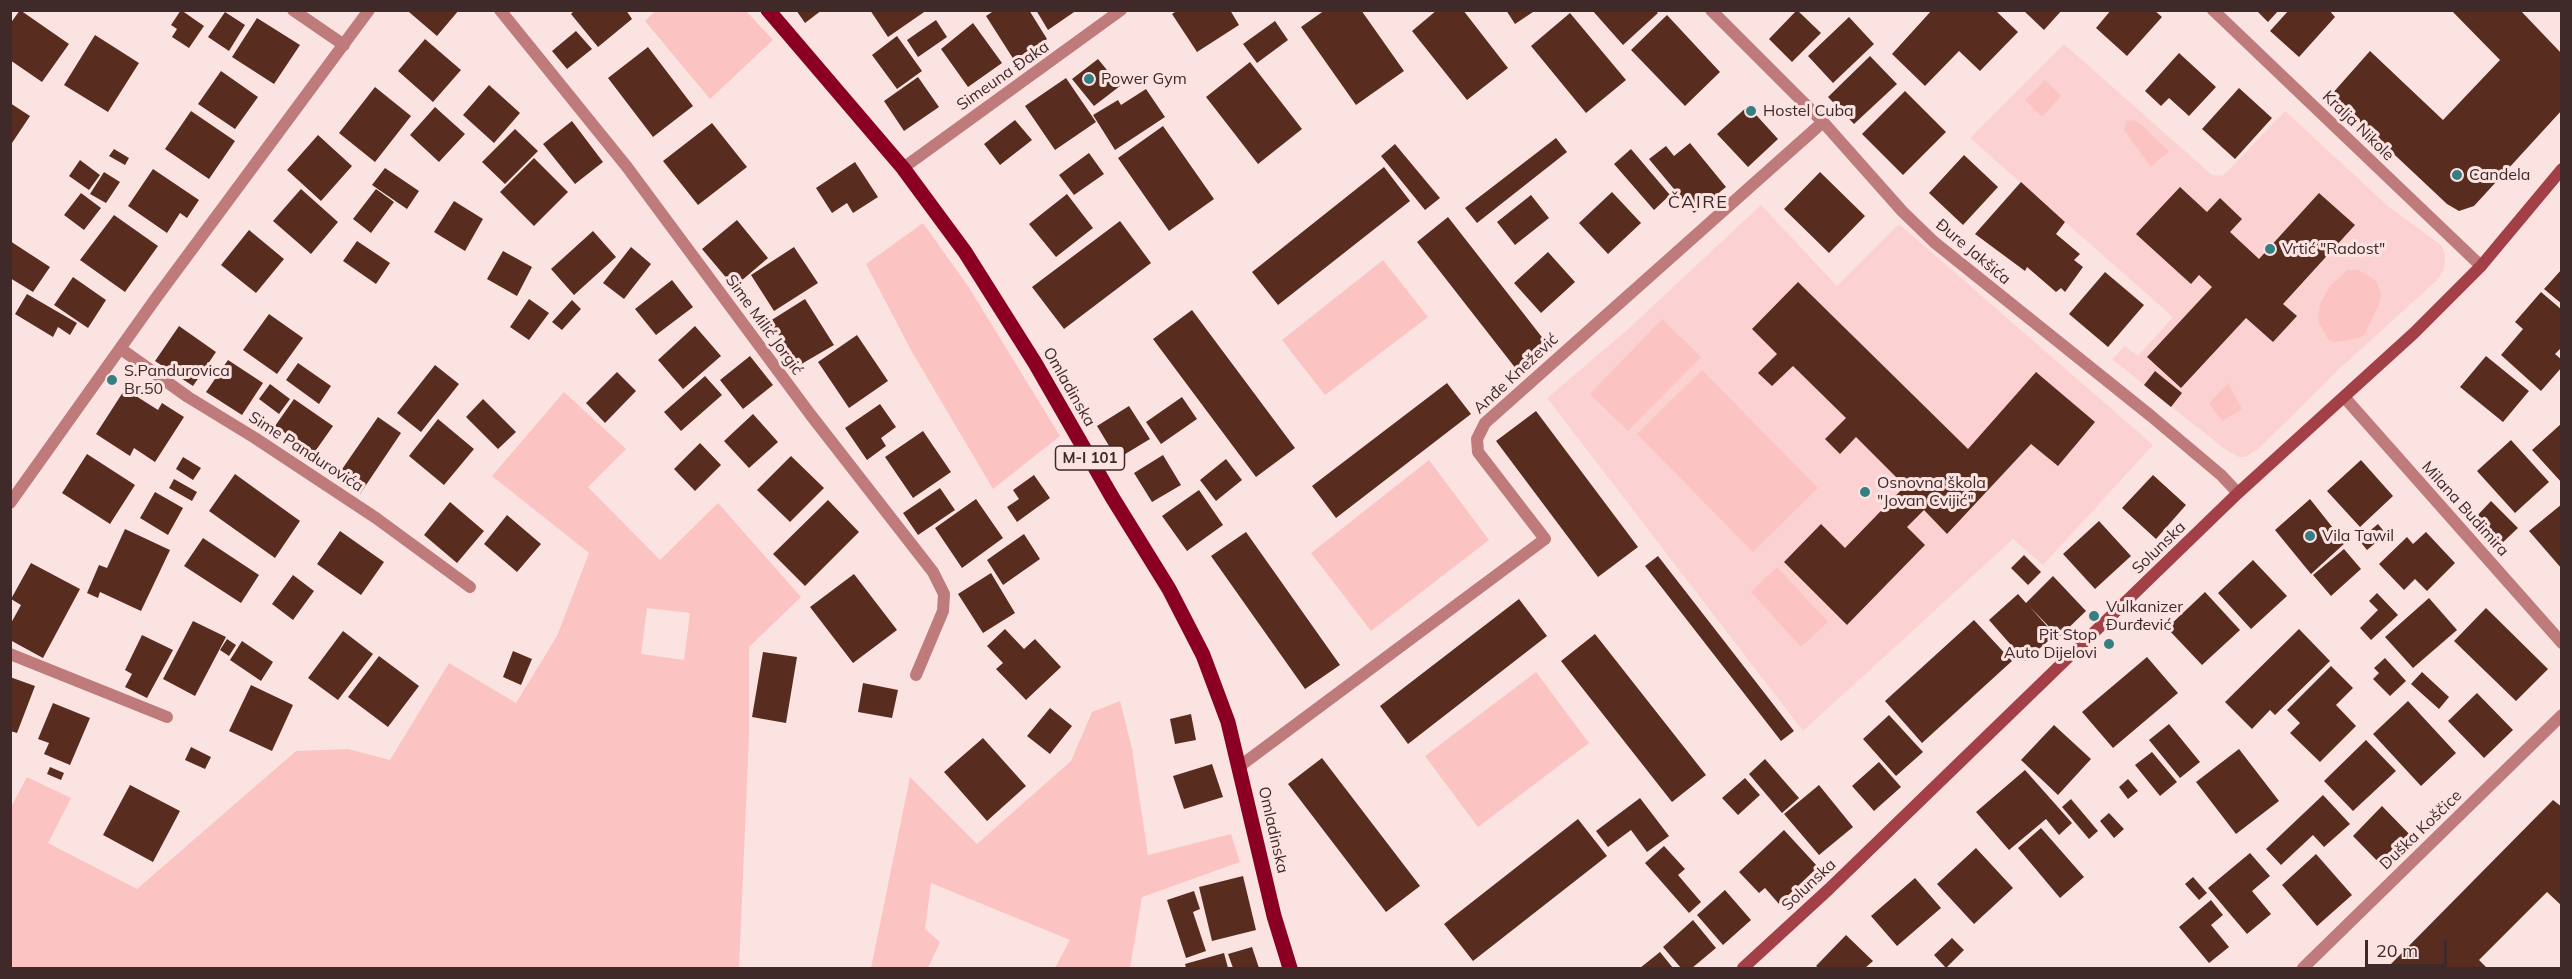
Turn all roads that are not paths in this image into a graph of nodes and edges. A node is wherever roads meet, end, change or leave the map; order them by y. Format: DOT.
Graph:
graph roads {
  1 [pos="293,10"];
  2 [pos="369,10"];
  3 [pos="500,10"];
  4 [pos="768,10"];
  5 [pos="1121,10"];
  6 [pos="1711,10"];
  7 [pos="2213,10"];
  8 [pos="344,45"];
  9 [pos="1822,122"];
  10 [pos="903,168"];
  11 [pos="2562,169"];
  12 [pos="2481,266"];
  13 [pos="121,349"];
  14 [pos="2345,398"];
  15 [pos="2238,493"];
  16 [pos="10,503"];
  17 [pos="470,587"];
  18 [pos="2562,643"];
  19 [pos="10,654"];
  20 [pos="916,675"];
  21 [pos="2562,715"];
  22 [pos="167,717"];
  23 [pos="1240,766"];
  24 [pos="1290,969"];
  25 [pos="1743,969"];
  26 [pos="2303,969"];
  1 -- 8 [label="street"];
  2 -- 8 [label="street"];
  3 -- 20 [label="street, Sime Milić Jorgić"];
  4 -- 10 [label="main road, Omladinska / M-I 101"];
  5 -- 10 [label="street, Simeuna Đaka"];
  6 -- 9 [label="street, Đure Jakšića"];
  7 -- 12 [label="street, Kralja Nikole"];
  8 -- 13 [label="street"];
  9 -- 15 [label="street, Đure Jakšića"];
  9 -- 23 [label="street, Anđe Knežević"];
  10 -- 23 [label="main road, Omladinska / M-I 101"];
  11 -- 12 [label="street, Solunska"];
  12 -- 14 [label="street, Solunska"];
  13 -- 16 [label="street"];
  13 -- 17 [label="street, Sime Pandurovića"];
  14 -- 15 [label="street, Solunska"];
  14 -- 18 [label="street, Milana Budimira"];
  15 -- 25 [label="street, Solunska"];
  19 -- 22 [label="street"];
  21 -- 26 [label="street, Duška Koščice"];
  23 -- 24 [label="main road, Omladinska / M-I 101"];
}
